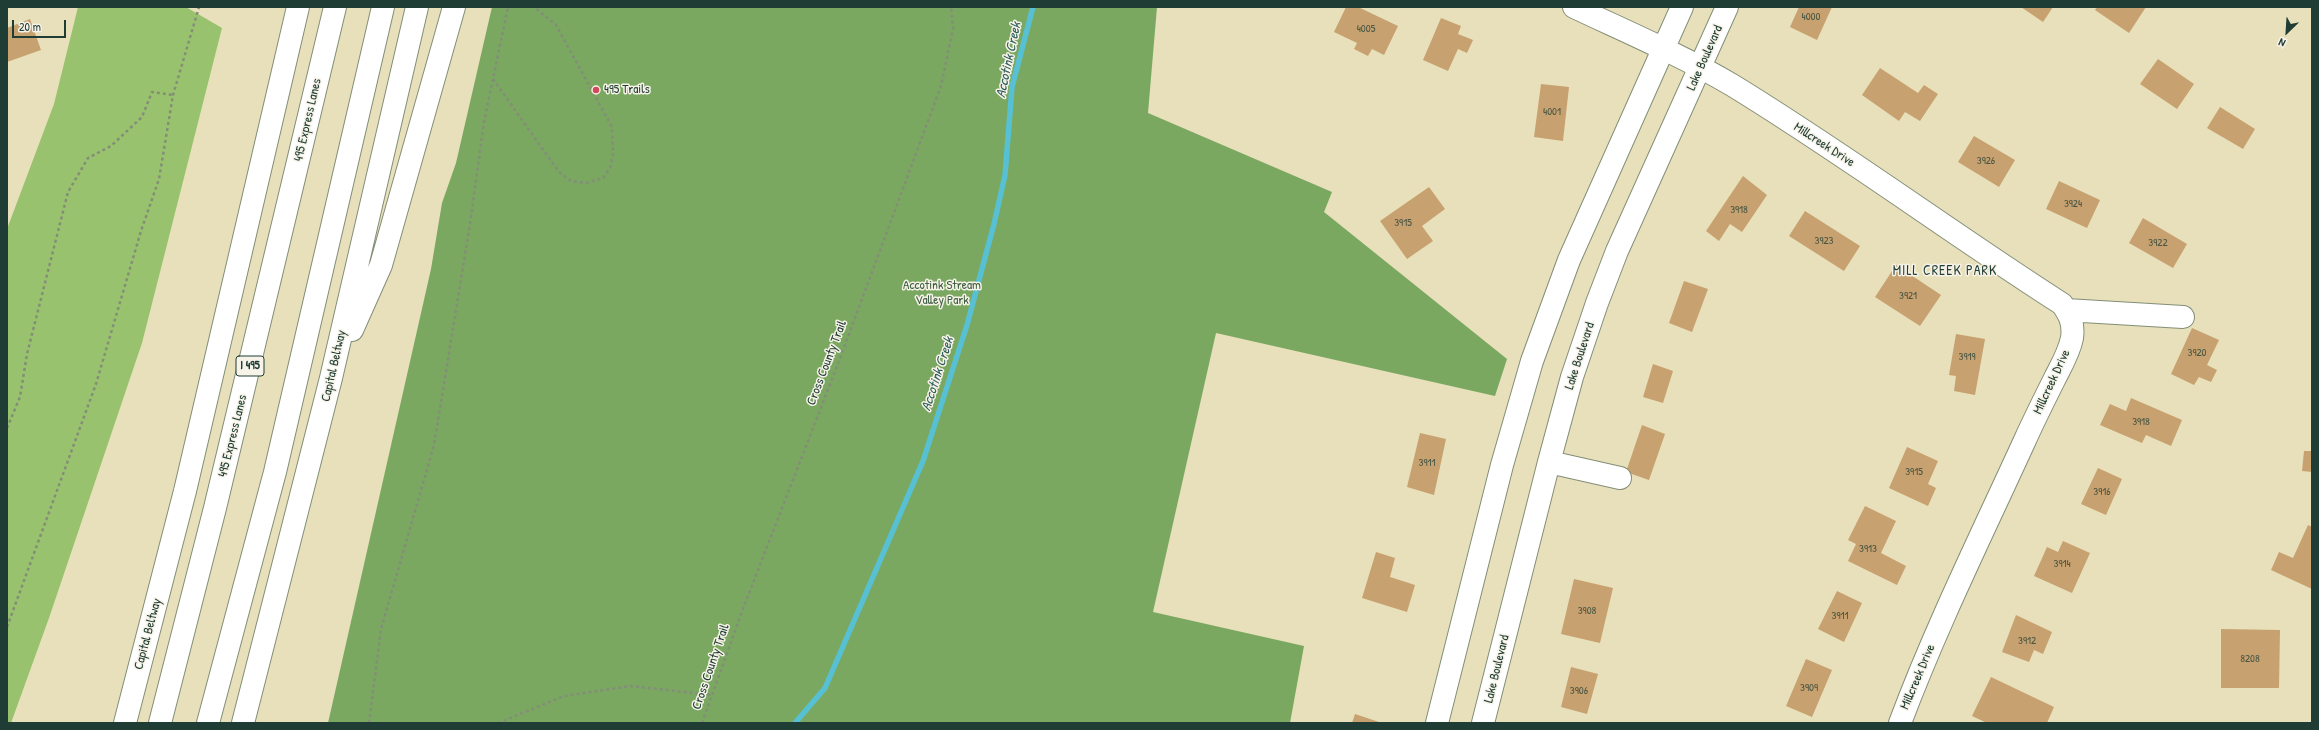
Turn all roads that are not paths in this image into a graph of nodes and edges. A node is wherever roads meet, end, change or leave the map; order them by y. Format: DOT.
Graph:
graph roads {
  1 [pos="298,7"];
  2 [pos="335,7"];
  3 [pos="383,7"];
  4 [pos="417,7"];
  5 [pos="454,7"];
  6 [pos="1574,7"];
  7 [pos="1682,7"];
  8 [pos="1728,7"];
  9 [pos="1664,48"];
  10 [pos="1700,68"];
  11 [pos="2066,310"];
  12 [pos="2183,317"];
  13 [pos="331,378"];
  14 [pos="1549,462"];
  15 [pos="1620,478"];
  16 [pos="125,723"];
  17 [pos="160,723"];
  18 [pos="208,723"];
  19 [pos="243,723"];
  20 [pos="1437,723"];
  21 [pos="1483,723"];
  22 [pos="1900,723"];
  1 -- 16 [label="main road, Capital Beltway / I 495"];
  2 -- 17 [label="main road, 495 Express Lanes / I 495"];
  3 -- 18 [label="main road"];
  4 -- 13 [label="main road, Capital Beltway"];
  5 -- 13 [label="main road"];
  6 -- 9 [label="main road"];
  7 -- 9 [label="main road"];
  8 -- 10 [label="main road, Lake Boulevard"];
  9 -- 10 [label="main road, Millcreek Drive"];
  9 -- 20 [label="main road"];
  10 -- 11 [label="main road, Millcreek Drive"];
  10 -- 14 [label="main road, Lake Boulevard"];
  11 -- 12 [label="main road"];
  11 -- 22 [label="main road, Millcreek Drive"];
  13 -- 19 [label="main road, Capital Beltway"];
  14 -- 15 [label="main road"];
  14 -- 21 [label="main road, Lake Boulevard"];
}
